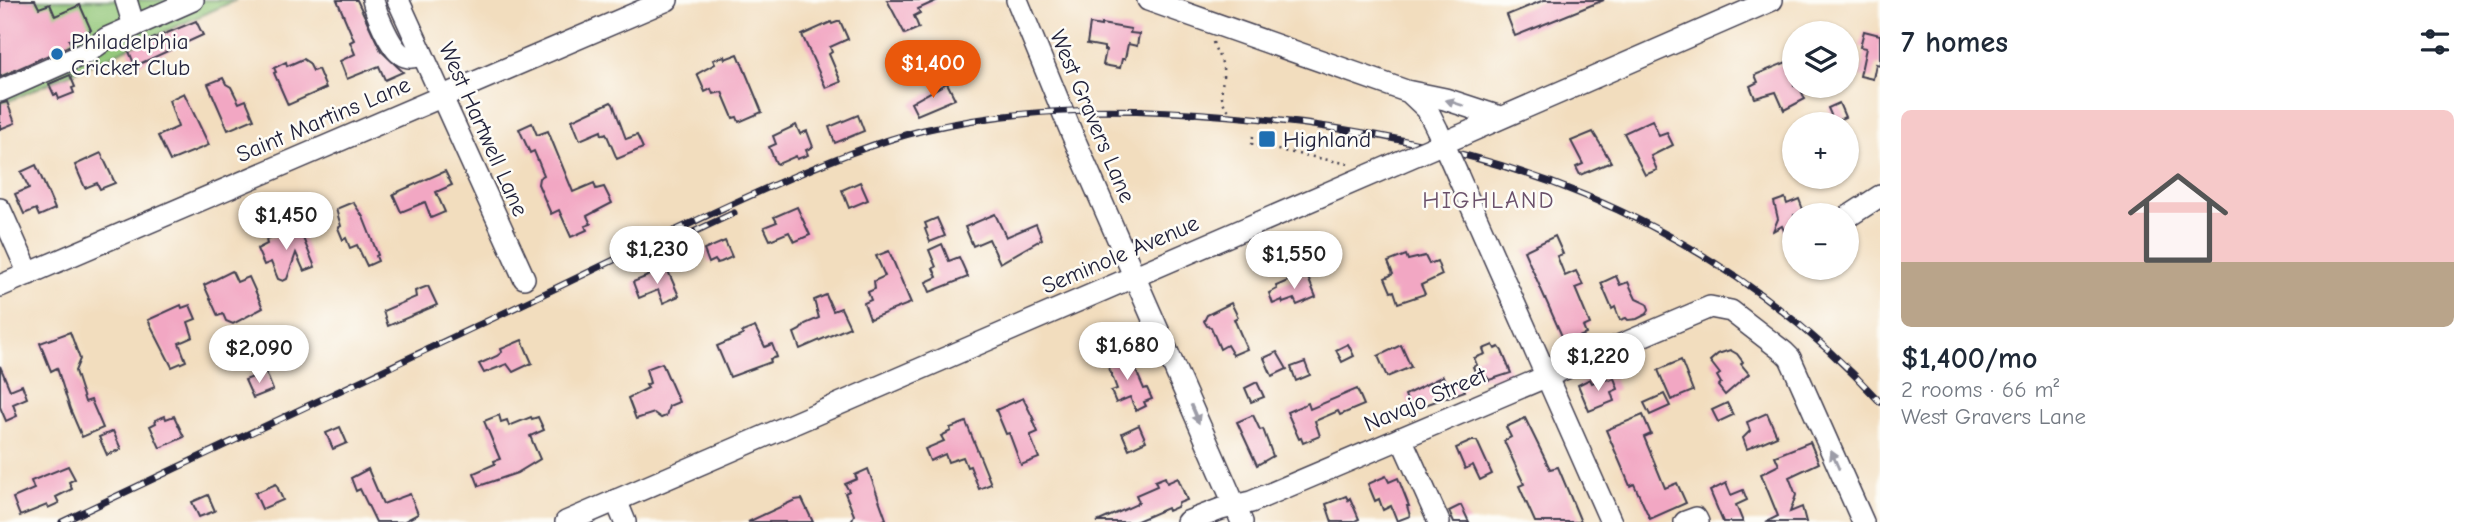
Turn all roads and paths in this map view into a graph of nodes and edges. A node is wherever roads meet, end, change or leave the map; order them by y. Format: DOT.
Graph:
graph roads {
  1 [pos="126,0"];
  2 [pos="193,0"];
  3 [pos="373,0"];
  4 [pos="398,0"];
  5 [pos="667,0"];
  6 [pos="1017,0"];
  7 [pos="1148,0"];
  8 [pos="1772,0"];
  9 [pos="134,26"];
  10 [pos="1213,43"];
  11 [pos="422,55"];
  12 [pos="0,90"];
  13 [pos="1409,92"];
  14 [pos="441,97"];
  15 [pos="1230,111"];
  16 [pos="1500,117"];
  17 [pos="1447,135"];
  18 [pos="1253,136"];
  19 [pos="1294,140"];
  20 [pos="1293,151"];
  21 [pos="1353,165"];
  22 [pos="1880,195"];
  23 [pos="0,209"];
  24 [pos="1859,209"];
  25 [pos="29,274"];
  26 [pos="1134,276"];
  27 [pos="524,278"];
  28 [pos="0,286"];
  29 [pos="1546,376"];
  30 [pos="1401,438"];
  31 [pos="616,500"];
  32 [pos="1239,514"];
  33 [pos="566,522"];
  34 [pos="625,522"];
  35 [pos="1188,522"];
  36 [pos="1439,522"];
  37 [pos="1611,522"];
  38 [pos="1685,522"];
  39 [pos="1698,522"];
  40 [pos="1863,522"];
  1 -- 9 [label="street"];
  2 -- 9 [label="street"];
  3 -- 11 [label="street"];
  4 -- 11 [label="street, West Hartwell Lane"];
  5 -- 14 [label="street, Saint Martins Lane"];
  6 -- 26 [label="street, West Gravers Lane"];
  7 -- 13 [label="street"];
  8 -- 16 [label="street, Seminole Avenue"];
  9 -- 12 [label="street"];
  10 -- 15 [label="path"];
  11 -- 14 [label="street, West Hartwell Lane"];
  16 -- 13 [label="street, one-way"];
  13 -- 17 [label="street"];
  14 -- 25 [label="street, Saint Martins Lane"];
  14 -- 27 [label="street, West Hartwell Lane"];
  16 -- 17 [label="street, Seminole Avenue"];
  17 -- 26 [label="street, Seminole Avenue, bridge"];
  17 -- 29 [label="street, bridge"];
  18 -- 20 [label="path"];
  19 -- 20 [label="path"];
  20 -- 21 [label="path"];
  22 -- 24 [label="street"];
  23 -- 25 [label="street"];
  25 -- 28 [label="street, Saint Martins Lane"];
  26 -- 31 [label="street, Seminole Avenue"];
  26 -- 32 [label="street, West Gravers Lane, one-way"];
  29 -- 30 [label="street, Navajo Street"];
  29 -- 37 [label="street"];
  40 -- 29 [label="street, Navajo Street, one-way"];
  30 -- 32 [label="street, Navajo Street"];
  30 -- 36 [label="street"];
  31 -- 33 [label="street, Seminole Avenue"];
  31 -- 34 [label="street"];
  32 -- 35 [label="street, Navajo Street"];
  38 -- 39 [label="street"];
}
